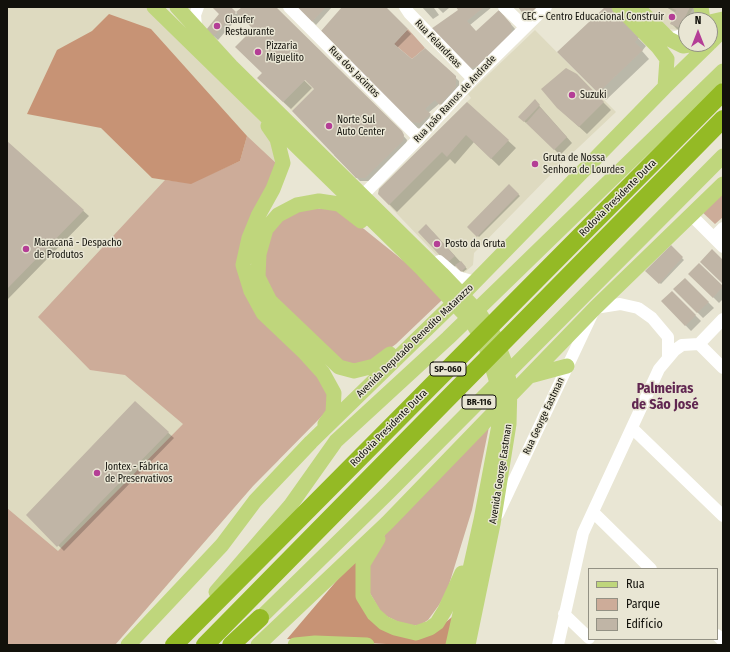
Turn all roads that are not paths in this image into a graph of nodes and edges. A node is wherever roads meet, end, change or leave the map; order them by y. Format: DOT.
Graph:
graph roads {
  1 [pos="154,7"];
  2 [pos="177,7"];
  3 [pos="198,7"];
  4 [pos="289,7"];
  5 [pos="405,7"];
  6 [pos="504,7"];
  7 [pos="546,7"];
  8 [pos="619,7"];
  9 [pos="637,7"];
  10 [pos="196,26"];
  11 [pos="525,27"];
  12 [pos="678,36"];
  13 [pos="670,39"];
  14 [pos="678,42"];
  15 [pos="680,52"];
  16 [pos="702,52"];
  17 [pos="667,59"];
  18 [pos="231,66"];
  19 [pos="723,71"];
  20 [pos="473,79"];
  21 [pos="665,87"];
  22 [pos="723,92"];
  23 [pos="245,95"];
  24 [pos="723,119"];
  25 [pos="419,138"];
  26 [pos="723,156"];
  27 [pos="723,184"];
  28 [pos="365,192"];
  29 [pos="691,215"];
  30 [pos="723,228"];
  31 [pos="714,237"];
  32 [pos="723,247"];
  33 [pos="423,270"];
  34 [pos="438,278"];
  35 [pos="475,282"];
  36 [pos="462,295"];
  37 [pos="595,308"];
  38 [pos="723,319"];
  39 [pos="699,344"];
  40 [pos="668,357"];
  41 [pos="567,366"];
  42 [pos="723,368"];
  43 [pos="529,376"];
  44 [pos="632,428"];
  45 [pos="311,442"];
  46 [pos="593,512"];
  47 [pos="723,516"];
  48 [pos="487,522"];
  49 [pos="387,523"];
  50 [pos="649,568"];
  51 [pos="564,614"];
  52 [pos="260,618"];
  53 [pos="588,638"];
  54 [pos="128,645"];
  55 [pos="164,645"];
  56 [pos="174,645"];
  57 [pos="205,645"];
  58 [pos="232,645"];
  59 [pos="258,645"];
  60 [pos="295,645"];
  61 [pos="367,645"];
  62 [pos="453,645"];
  63 [pos="468,645"];
  64 [pos="558,645"];
  1 -- 23 [label="main road"];
  2 -- 10 [label="main road"];
  3 -- 10 [label="street"];
  4 -- 25 [label="street, Rua dos Jacintos"];
  5 -- 20 [label="street, Rua Felandreas"];
  6 -- 11 [label="street"];
  7 -- 11 [label="street, Rua João Ramos de Andrade"];
  8 -- 17 [label="main road"];
  9 -- 13 [label="main road"];
  10 -- 18 [label="main road"];
  11 -- 20 [label="street, Rua João Ramos de Andrade"];
  12 -- 13 [label="street"];
  13 -- 14 [label="main road"];
  15 -- 17 [label="main road"];
  16 -- 21 [label="main road, Avenida Deputado Benedito Matarazzo"];
  17 -- 21 [label="main road"];
  18 -- 28 [label="street"];
  18 -- 34 [label="main road"];
  19 -- 55 [label="main road, Rodovia Presidente Dutra"];
  20 -- 25 [label="street, Rua João Ramos de Andrade"];
  21 -- 35 [label="main road, Avenida Deputado Benedito Matarazzo"];
  22 -- 56 [label="highway, Rodovia Presidente Dutra / SP-060"];
  23 -- 33 [label="main road"];
  23 -- 45 [label="main road"];
  24 -- 57 [label="highway, Rodovia Presidente Dutra / SP-060"];
  25 -- 28 [label="street, Rua João Ramos de Andrade"];
  26 -- 52 [label="main road, BR-116"];
  27 -- 29 [label="main road"];
  28 -- 35 [label="street"];
  29 -- 31 [label="street"];
  29 -- 37 [label="main road"];
  30 -- 31 [label="street"];
  31 -- 32 [label="street"];
  33 -- 34 [label="main road"];
  33 -- 36 [label="main road"];
  34 -- 48 [label="main road, Avenida George Eastman"];
  35 -- 36 [label="main road, Avenida Deputado Benedito Matarazzo"];
  36 -- 45 [label="main road, Avenida Deputado Benedito Matarazzo"];
  37 -- 40 [label="street"];
  37 -- 41 [label="street, Rua George Eastman"];
  37 -- 43 [label="main road"];
  38 -- 39 [label="street"];
  39 -- 40 [label="street"];
  39 -- 42 [label="street"];
  40 -- 44 [label="street"];
  41 -- 43 [label="main road"];
  41 -- 48 [label="street, Rua George Eastman"];
  43 -- 49 [label="main road"];
  44 -- 46 [label="street"];
  44 -- 47 [label="street"];
  45 -- 54 [label="main road, Avenida Deputado Benedito Matarazzo"];
  46 -- 50 [label="street"];
  46 -- 51 [label="street"];
  48 -- 49 [label="main road"];
  48 -- 62 [label="main road, Avenida George Eastman"];
  48 -- 63 [label="main road, Avenida George Eastman"];
  49 -- 59 [label="main road"];
  51 -- 53 [label="street"];
  51 -- 64 [label="street"];
  52 -- 58 [label="highway"];
  60 -- 61 [label="main road"];
}
